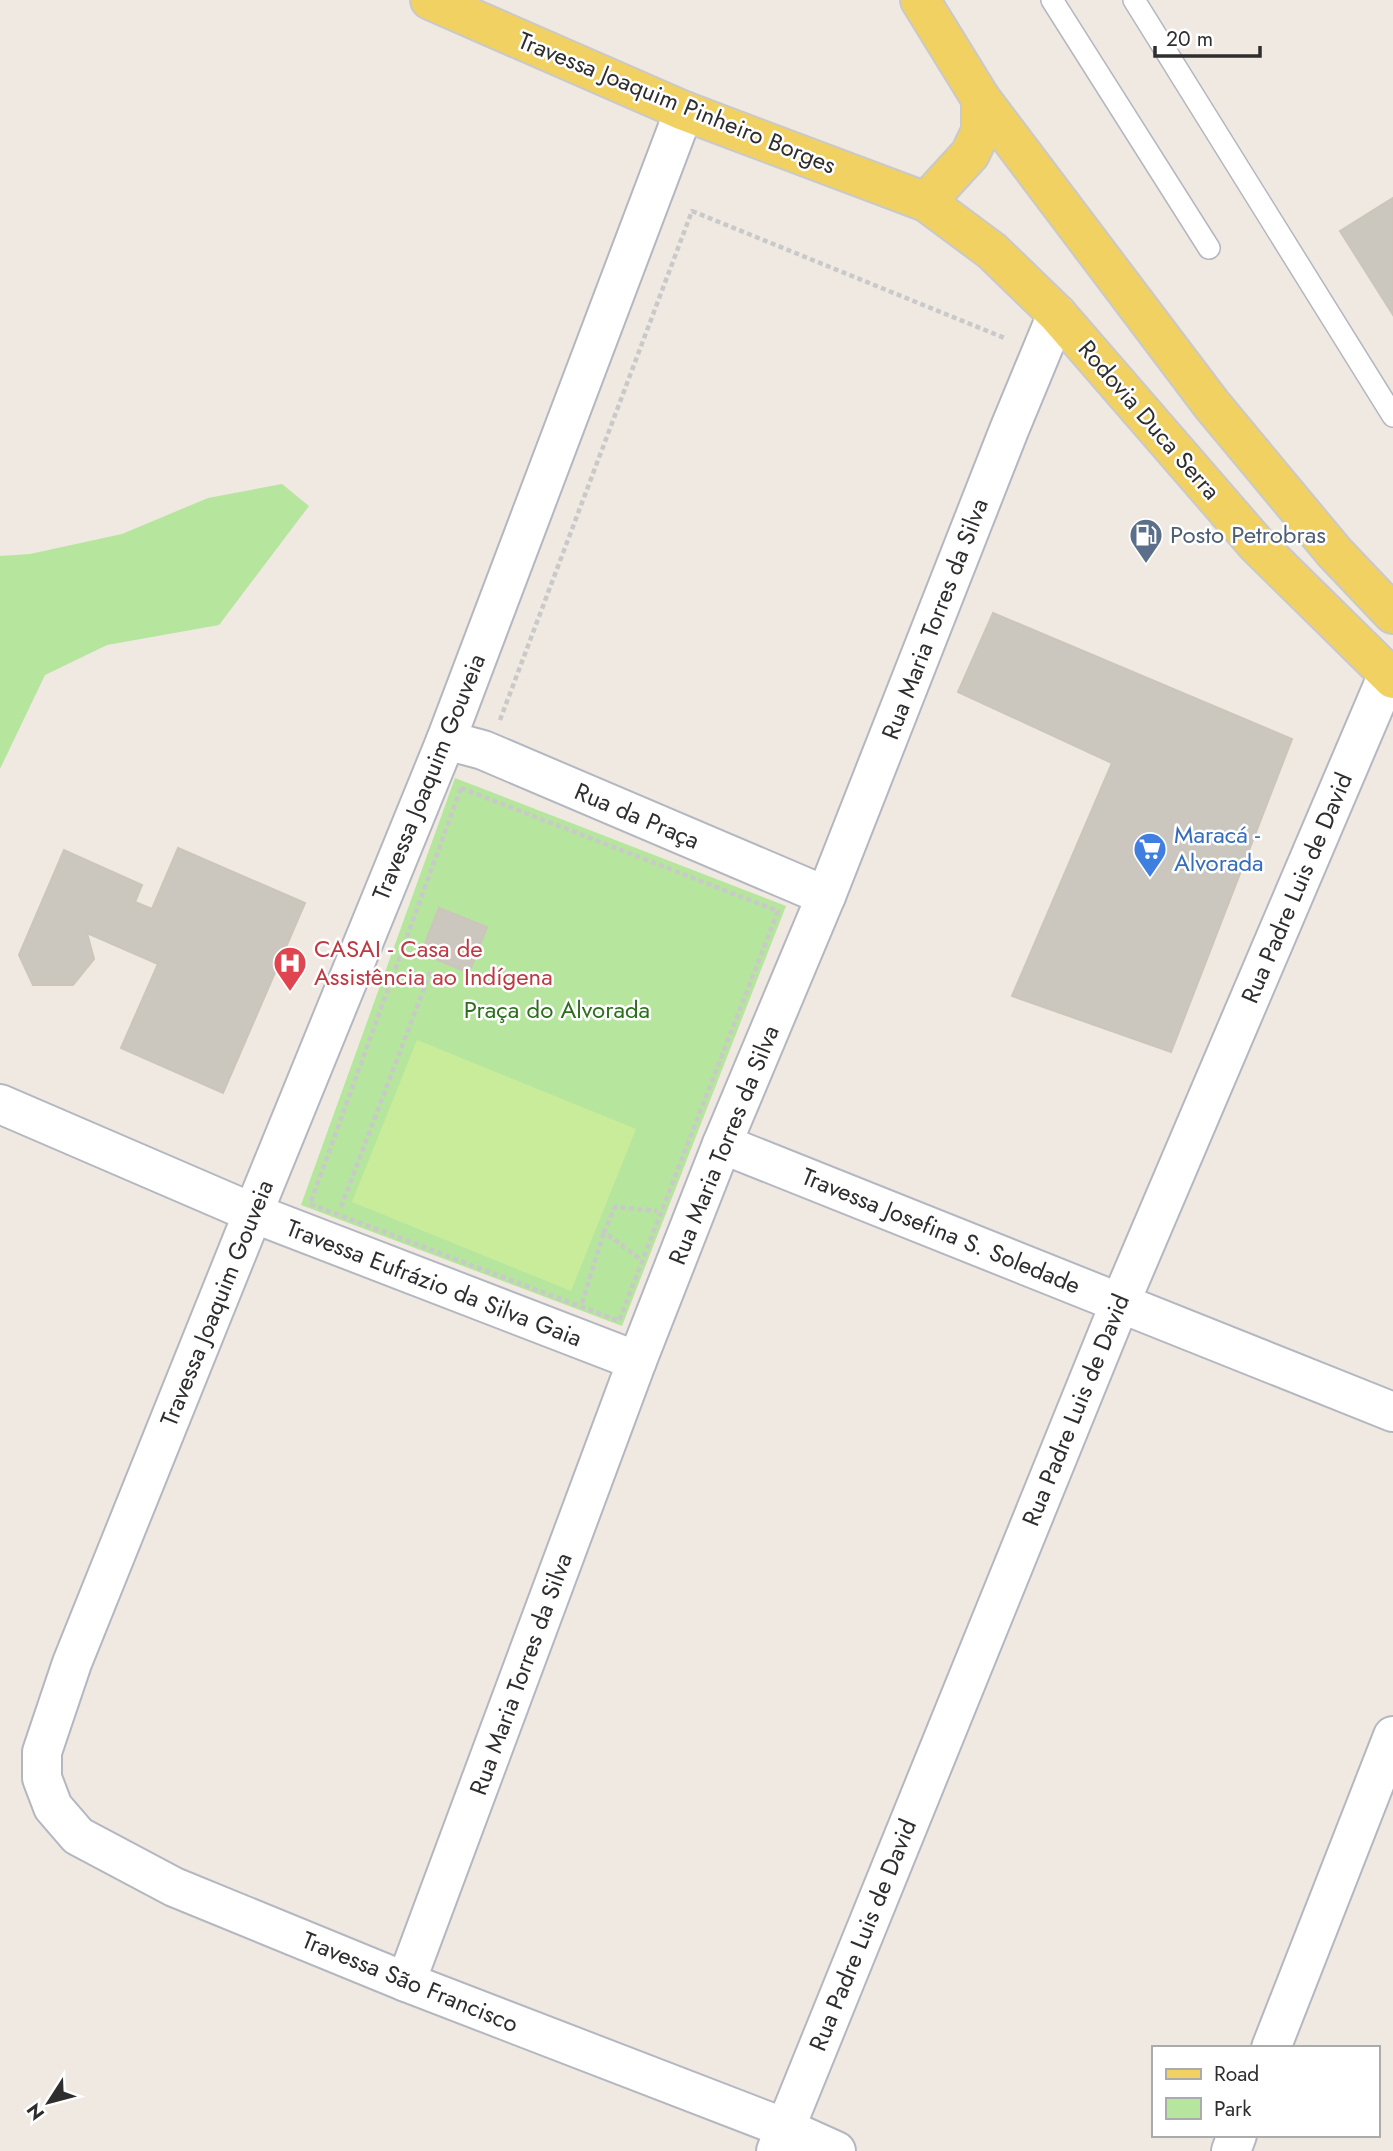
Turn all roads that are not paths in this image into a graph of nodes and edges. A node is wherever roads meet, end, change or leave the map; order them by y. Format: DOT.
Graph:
graph roads {
  1 [pos="430,0"];
  2 [pos="920,0"];
  3 [pos="1052,0"];
  4 [pos="1134,0"];
  5 [pos="981,99"];
  6 [pos="684,111"];
  7 [pos="926,202"];
  8 [pos="1209,248"];
  9 [pos="1057,314"];
  10 [pos="1393,416"];
  11 [pos="1393,614"];
  12 [pos="1391,677"];
  13 [pos="446,740"];
  14 [pos="826,896"];
  15 [pos="0,1104"];
  16 [pos="722,1144"];
  17 [pos="253,1213"];
  18 [pos="1120,1303"];
  19 [pos="637,1361"];
  20 [pos="1393,1412"];
  21 [pos="1393,1736"];
  22 [pos="42,1752"];
  23 [pos="406,1982"];
  24 [pos="1272,2046"];
  25 [pos="780,2140"];
  26 [pos="836,2151"];
  1 -- 6 [label="main road, Travessa Joaquim Pinheiro Borges"];
  2 -- 5 [label="main road"];
  3 -- 8 [label="lane"];
  4 -- 10 [label="lane"];
  5 -- 7 [label="main road"];
  5 -- 11 [label="main road"];
  6 -- 7 [label="main road, Travessa Joaquim Pinheiro Borges"];
  6 -- 13 [label="street, Travessa Joaquim Gouveia"];
  7 -- 9 [label="main road, Rodovia Duca Serra"];
  9 -- 12 [label="main road, Rodovia Duca Serra"];
  9 -- 14 [label="street, Rua Maria Torres da Silva"];
  12 -- 18 [label="street, Rua Padre Luis de David"];
  13 -- 14 [label="street, Rua da Praça"];
  13 -- 17 [label="street, Travessa Joaquim Gouveia"];
  14 -- 16 [label="street, Rua Maria Torres da Silva"];
  15 -- 17 [label="street, Travessa Eufrázio da Silva Gaia"];
  16 -- 18 [label="street, Travessa Josefina S. Soledade"];
  16 -- 19 [label="street, Rua Maria Torres da Silva"];
  17 -- 19 [label="street, Travessa Eufrázio da Silva Gaia"];
  17 -- 22 [label="street, Travessa Joaquim Gouveia"];
  18 -- 20 [label="street, Travessa Josefina S. Soledade"];
  18 -- 25 [label="street, Rua Padre Luis de David"];
  19 -- 23 [label="street, Rua Maria Torres da Silva"];
  21 -- 24 [label="street"];
  22 -- 23 [label="street, Travessa São Francisco"];
  23 -- 25 [label="street, Travessa São Francisco"];
  25 -- 26 [label="street, Travessa São Francisco"];
}
